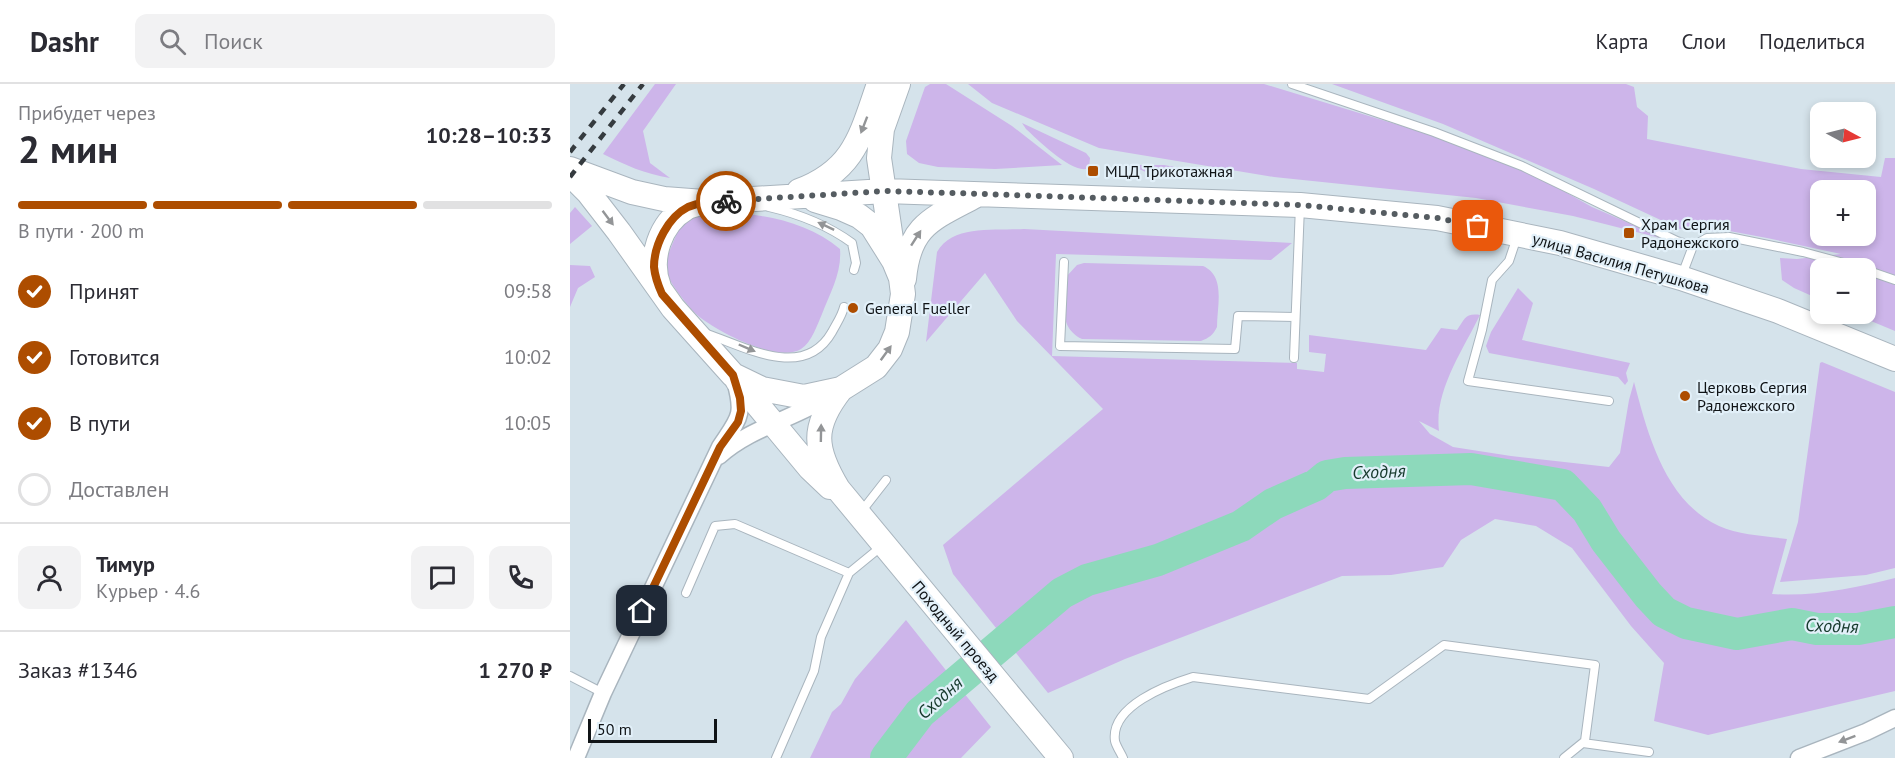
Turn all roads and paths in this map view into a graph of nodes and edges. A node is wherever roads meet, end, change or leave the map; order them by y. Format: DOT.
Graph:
graph roads {
  1 [pos="879,84"];
  2 [pos="898,84"];
  3 [pos="1292,84"];
  4 [pos="570,169"];
  5 [pos="570,174"];
  6 [pos="885,191"];
  7 [pos="977,195"];
  8 [pos="786,196"];
  9 [pos="733,200"];
  10 [pos="704,202"];
  11 [pos="1300,205"];
  12 [pos="1519,233"];
  13 [pos="1693,246"];
  14 [pos="1825,258"];
  15 [pos="894,261"];
  16 [pos="1064,262"];
  17 [pos="854,270"];
  18 [pos="1876,273"];
  19 [pos="1682,278"];
  20 [pos="1895,280"];
  21 [pos="662,294"];
  22 [pos="903,294"];
  23 [pos="844,307"];
  24 [pos="1295,317"];
  25 [pos="692,329"];
  26 [pos="1293,358"];
  27 [pos="1895,359"];
  28 [pos="733,375"];
  29 [pos="841,389"];
  30 [pos="1609,401"];
  31 [pos="772,424"];
  32 [pos="714,460"];
  33 [pos="886,480"];
  34 [pos="854,510"];
  35 [pos="883,545"];
  36 [pos="849,573"];
  37 [pos="686,593"];
  38 [pos="570,676"];
  39 [pos="603,693"];
  40 [pos="1895,718"];
  41 [pos="1582,743"];
  42 [pos="1649,752"];
  43 [pos="573,757"];
  44 [pos="776,758"];
  45 [pos="1061,758"];
  46 [pos="1123,758"];
  47 [pos="1564,758"];
  48 [pos="1799,758"];
  1 -- 8 [label="main road, one-way"];
  2 -- 6 [label="main road"];
  3 -- 13 [label="lane"];
  4 -- 10 [label="main road"];
  5 -- 21 [label="main road, Походный проезд, one-way"];
  6 -- 7 [label="main road, улица Василия Петушкова"];
  6 -- 8 [label="main road, улица Василия Петушкова"];
  6 -- 15 [label="main road"];
  7 -- 11 [label="main road, улица Василия Петушкова"];
  22 -- 7 [label="main road, one-way"];
  8 -- 9 [label="main road"];
  8 -- 15 [label="main road"];
  9 -- 10 [label="main road"];
  17 -- 9 [label="lane, one-way"];
  10 -- 21 [label="main road"];
  11 -- 12 [label="main road, улица Василия Петушкова"];
  11 -- 24 [label="lane"];
  12 -- 19 [label="main road, улица Василия Петушкова"];
  12 -- 30 [label="lane"];
  13 -- 14 [label="lane"];
  13 -- 19 [label="lane"];
  15 -- 22 [label="main road"];
  16 -- 24 [label="lane"];
  18 -- 20 [label="lane"];
  19 -- 27 [label="main road, улица Василия Петушкова"];
  21 -- 25 [label="main road, Походный проезд"];
  29 -- 22 [label="main road, one-way"];
  25 -- 23 [label="lane, one-way"];
  24 -- 26 [label="lane"];
  25 -- 28 [label="main road, Походный проезд"];
  28 -- 29 [label="main road"];
  28 -- 31 [label="main road, Походный проезд"];
  28 -- 32 [label="street"];
  29 -- 31 [label="street"];
  34 -- 29 [label="main road, Походный проезд, one-way"];
  31 -- 32 [label="street"];
  31 -- 34 [label="main road, Походный проезд"];
  32 -- 39 [label="street"];
  33 -- 34 [label="lane"];
  34 -- 35 [label="main road, Походный проезд"];
  35 -- 36 [label="lane"];
  35 -- 45 [label="main road, Походный проезд"];
  36 -- 37 [label="lane"];
  36 -- 44 [label="lane"];
  38 -- 39 [label="lane"];
  39 -- 43 [label="street"];
  40 -- 48 [label="street, one-way"];
  41 -- 42 [label="lane"];
  41 -- 46 [label="lane"];
  41 -- 47 [label="lane"];
}
